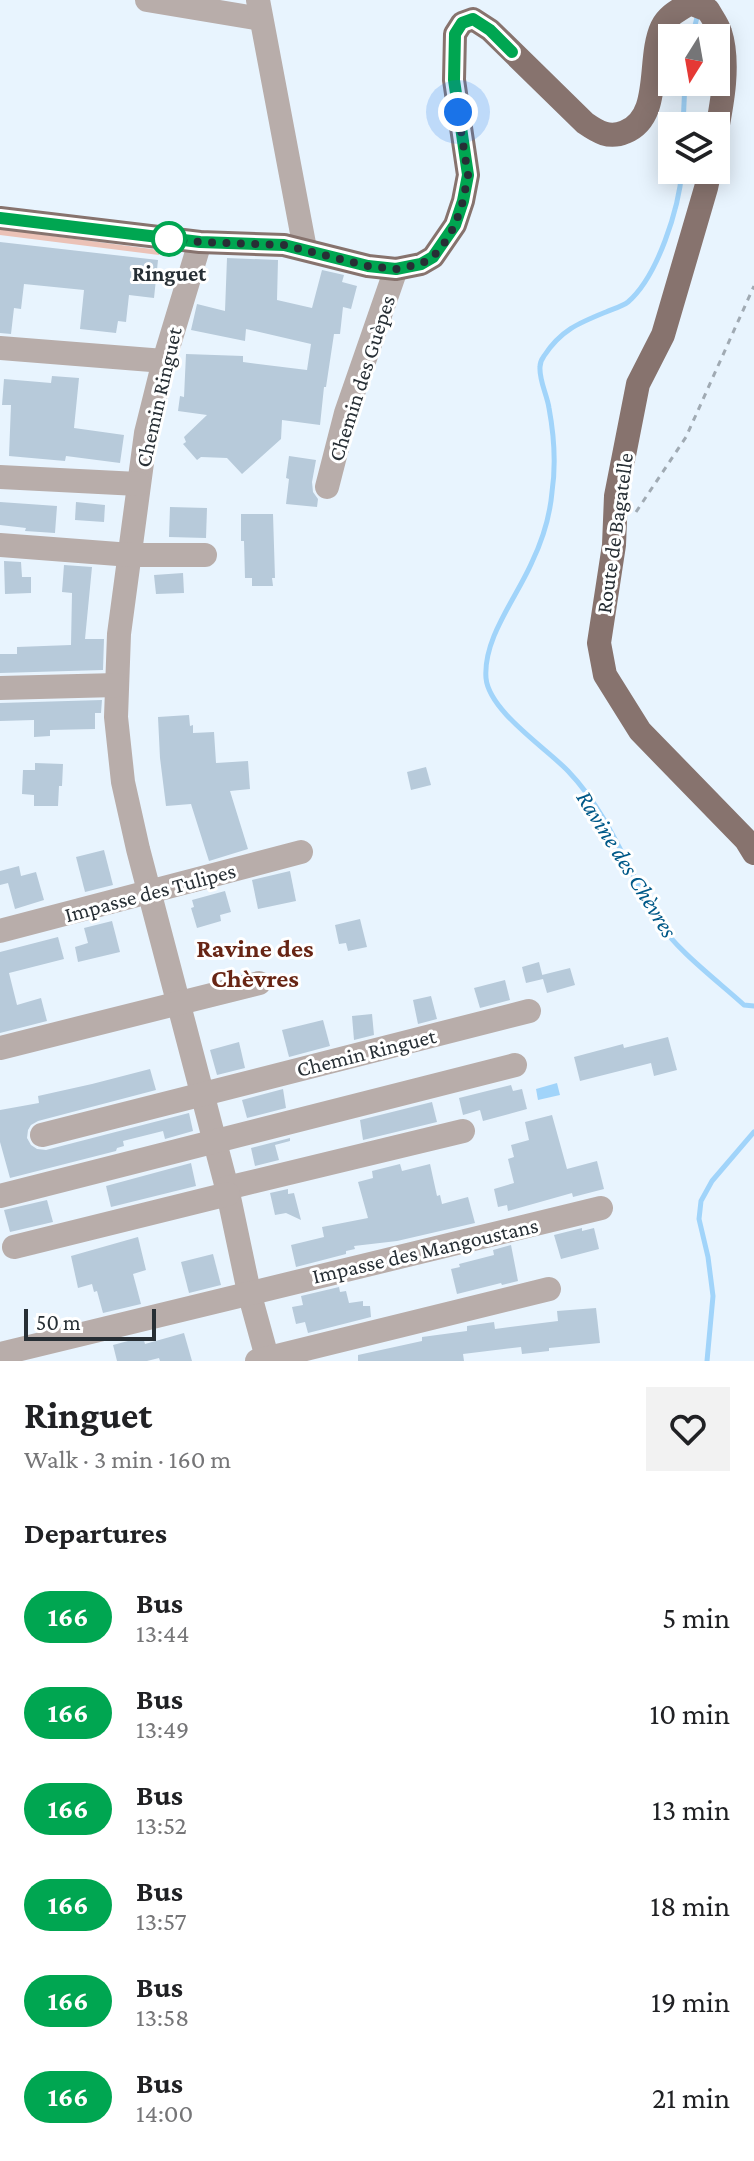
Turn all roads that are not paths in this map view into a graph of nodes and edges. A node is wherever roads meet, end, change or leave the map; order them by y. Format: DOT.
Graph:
graph roads {
  1 [pos="147,0"];
  2 [pos="260,10"];
  3 [pos="720,112"];
  4 [pos="707,184"];
  5 [pos="0,218"];
  6 [pos="200,242"];
  7 [pos="305,249"];
  8 [pos="396,269"];
  9 [pos="0,348"];
  10 [pos="164,361"];
  11 [pos="0,477"];
  12 [pos="138,484"];
  13 [pos="327,487"];
  14 [pos="0,545"];
  15 [pos="131,555"];
  16 [pos="205,555"];
  17 [pos="117,685"];
  18 [pos="0,688"];
  19 [pos="301,852"];
  20 [pos="754,853"];
  21 [pos="148,892"];
  22 [pos="0,931"];
  23 [pos="259,983"];
  24 [pos="178,1003"];
  25 [pos="529,1011"];
  26 [pos="0,1048"];
  27 [pos="515,1065"];
  28 [pos="202,1094"];
  29 [pos="463,1131"];
  30 [pos="42,1135"];
  31 [pos="214,1142"];
  32 [pos="227,1191"];
  33 [pos="0,1196"];
  34 [pos="601,1208"];
  35 [pos="14,1247"];
  36 [pos="549,1289"];
  37 [pos="249,1292"];
  38 [pos="0,1354"];
  39 [pos="264,1360"];
  1 -- 2 [label="street"];
  2 -- 7 [label="street"];
  3 -- 8 [label="main road"];
  4 -- 20 [label="main road, Route de Bagatelle"];
  5 -- 6 [label="main road"];
  6 -- 7 [label="main road"];
  6 -- 10 [label="street, Chemin Ringuet"];
  7 -- 8 [label="main road"];
  8 -- 13 [label="street, Chemin des Guèpes"];
  9 -- 10 [label="street"];
  10 -- 12 [label="street, Chemin Ringuet"];
  11 -- 12 [label="street"];
  12 -- 15 [label="street, Chemin Ringuet"];
  14 -- 15 [label="street"];
  15 -- 16 [label="street"];
  15 -- 17 [label="street, Chemin Ringuet"];
  17 -- 18 [label="street"];
  17 -- 21 [label="street, Chemin Ringuet"];
  19 -- 21 [label="street, Impasse des Tulipes"];
  21 -- 22 [label="street, Impasse des Tulipes"];
  21 -- 24 [label="street, Chemin Ringuet"];
  23 -- 24 [label="street"];
  24 -- 26 [label="street"];
  24 -- 28 [label="street, Chemin Ringuet"];
  25 -- 28 [label="street, Chemin Ringuet"];
  27 -- 31 [label="street"];
  28 -- 30 [label="street, Chemin Ringuet"];
  28 -- 31 [label="street, Chemin Ringuet"];
  29 -- 32 [label="street"];
  31 -- 32 [label="street, Chemin Ringuet"];
  31 -- 33 [label="street"];
  32 -- 35 [label="street"];
  32 -- 37 [label="street, Chemin Ringuet"];
  34 -- 37 [label="street, Impasse des Mangoustans"];
  36 -- 39 [label="street"];
  37 -- 38 [label="street, Impasse des Mangoustans"];
  37 -- 39 [label="street, Chemin Ringuet"];
}
